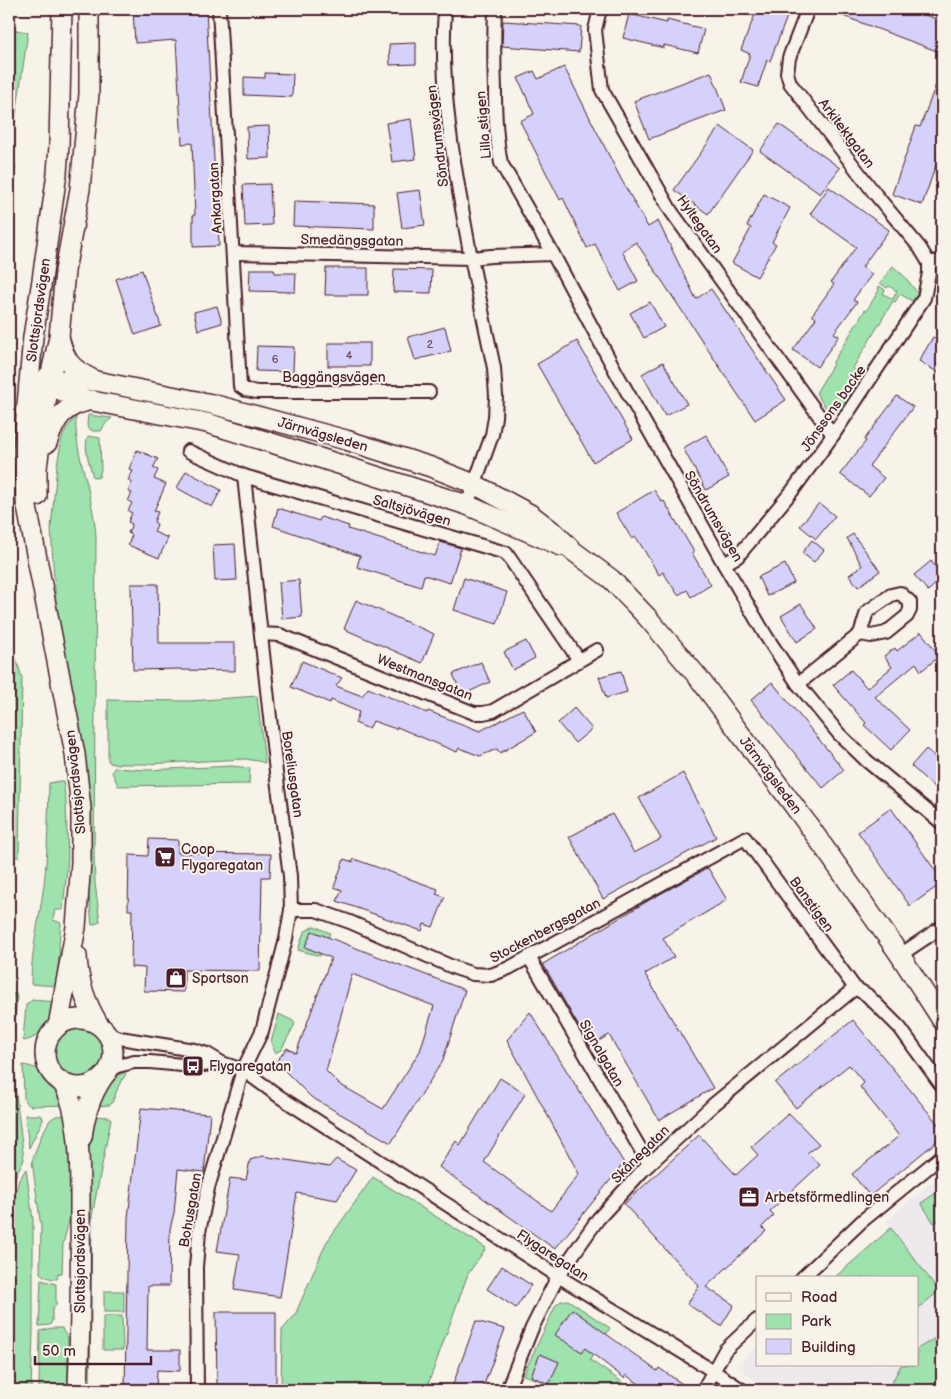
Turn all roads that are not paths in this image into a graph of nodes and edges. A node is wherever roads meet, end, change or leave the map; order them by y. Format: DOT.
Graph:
graph roads {
  1 [pos="62,9"];
  2 [pos="89,9"];
  3 [pos="219,9"];
  4 [pos="445,9"];
  5 [pos="495,9"];
  6 [pos="600,9"];
  7 [pos="808,9"];
  8 [pos="233,253"];
  9 [pos="553,254"];
  10 [pos="471,258"];
  11 [pos="942,260"];
  12 [pos="929,263"];
  13 [pos="33,337"];
  14 [pos="59,338"];
  15 [pos="96,380"];
  16 [pos="49,382"];
  17 [pos="240,386"];
  18 [pos="428,392"];
  19 [pos="92,400"];
  20 [pos="25,411"];
  21 [pos="833,435"];
  22 [pos="188,451"];
  23 [pos="37,468"];
  24 [pos="244,476"];
  25 [pos="474,484"];
  26 [pos="467,505"];
  27 [pos="573,551"];
  28 [pos="724,564"];
  29 [pos="46,609"];
  30 [pos="261,634"];
  31 [pos="860,634"];
  32 [pos="597,650"];
  33 [pos="578,660"];
  34 [pos="798,684"];
  35 [pos="942,823"];
  36 [pos="745,838"];
  37 [pos="291,910"];
  38 [pos="76,927"];
  39 [pos="942,927"];
  40 [pos="900,955"];
  41 [pos="529,957"];
  42 [pos="855,988"];
  43 [pos="942,1020"];
  44 [pos="58,1026"];
  45 [pos="103,1030"];
  46 [pos="222,1063"];
  47 [pos="243,1070"];
  48 [pos="106,1073"];
  49 [pos="61,1081"];
  50 [pos="942,1086"];
  51 [pos="942,1156"];
  52 [pos="80,1161"];
  53 [pos="649,1164"];
  54 [pos="558,1276"];
  55 [pos="804,1276"];
  56 [pos="756,1321"];
  57 [pos="714,1371"];
  58 [pos="78,1390"];
  59 [pos="197,1390"];
  60 [pos="507,1390"];
  61 [pos="703,1390"];
  62 [pos="742,1390"];
  1 -- 13 [label="main road, Slottsjordsvägen"];
  2 -- 14 [label="main road, Slottsjordsvägen"];
  3 -- 8 [label="street, Ankargatan"];
  4 -- 10 [label="street, Söndrumsvägen"];
  5 -- 9 [label="street, Lilla stigen"];
  6 -- 21 [label="street, Hyltegatan"];
  7 -- 12 [label="street, Arkitektgatan"];
  8 -- 10 [label="street, Smedängsgatan"];
  8 -- 17 [label="street, Ankargatan"];
  9 -- 10 [label="street"];
  9 -- 28 [label="street, Söndrumsvägen"];
  10 -- 25 [label="street, Söndrumsvägen"];
  11 -- 12 [label="street"];
  12 -- 21 [label="street, Jönssons backe"];
  13 -- 16 [label="main road"];
  13 -- 20 [label="main road, Slottsjordsvägen"];
  14 -- 15 [label="main road"];
  14 -- 16 [label="main road, Slottsjordsvägen"];
  15 -- 16 [label="main road, Järnvägsleden"];
  15 -- 25 [label="main road, Järnvägsleden"];
  16 -- 19 [label="main road, Järnvägsleden"];
  16 -- 20 [label="main road"];
  16 -- 23 [label="main road, Slottsjordsvägen"];
  17 -- 18 [label="street, Baggängsvägen"];
  19 -- 23 [label="main road"];
  19 -- 26 [label="main road, Järnvägsleden"];
  20 -- 29 [label="main road, Slottsjordsvägen"];
  21 -- 28 [label="street, Jönssons backe"];
  22 -- 24 [label="street, Saltsjövägen"];
  23 -- 29 [label="main road, Slottsjordsvägen"];
  24 -- 30 [label="street, Boreliusgatan"];
  24 -- 33 [label="street, Saltsjövägen"];
  25 -- 26 [label="street, Söndrumsvägen"];
  25 -- 27 [label="main road, Järnvägsleden"];
  26 -- 27 [label="main road, Järnvägsleden"];
  27 -- 40 [label="main road, Järnvägsleden"];
  28 -- 34 [label="street, Söndrumsvägen"];
  29 -- 38 [label="main road, Slottsjordsvägen"];
  30 -- 33 [label="street, Westmansgatan"];
  30 -- 37 [label="street, Boreliusgatan"];
  31 -- 34 [label="street"];
  32 -- 33 [label="street, Westmansgatan"];
  34 -- 35 [label="street, Söndrumsvägen"];
  36 -- 41 [label="street, Stockenbergsgatan"];
  36 -- 42 [label="street, Banstigen"];
  37 -- 41 [label="street, Stockenbergsgatan"];
  37 -- 47 [label="street, Boreliusgatan"];
  38 -- 44 [label="main road, Slottsjordsvägen"];
  38 -- 45 [label="main road, Slottsjordsvägen"];
  39 -- 40 [label="street"];
  40 -- 43 [label="main road, Järnvägsleden"];
  41 -- 53 [label="street, Signalgatan"];
  42 -- 50 [label="street, Banstigen"];
  42 -- 53 [label="street, Skånegatan"];
  44 -- 45 [label="main road"];
  44 -- 49 [label="main road, Slottsjordsvägen"];
  45 -- 46 [label="street, Flygaregatan"];
  45 -- 48 [label="main road, Slottsjordsvägen"];
  46 -- 47 [label="street, Flygaregatan"];
  46 -- 48 [label="street, Flygaregatan"];
  47 -- 54 [label="street, Flygaregatan"];
  47 -- 59 [label="street, Bohusgatan"];
  48 -- 49 [label="main road"];
  48 -- 52 [label="main road, Slottsjordsvägen"];
  49 -- 52 [label="main road, Slottsjordsvägen"];
  51 -- 55 [label="street"];
  52 -- 58 [label="main road, Slottsjordsvägen"];
  53 -- 54 [label="street, Skånegatan"];
  54 -- 57 [label="street, Flygaregatan"];
  54 -- 60 [label="street, Skånegatan"];
  56 -- 57 [label="street"];
  57 -- 61 [label="street"];
  57 -- 62 [label="street, Flygaregatan"];
}
